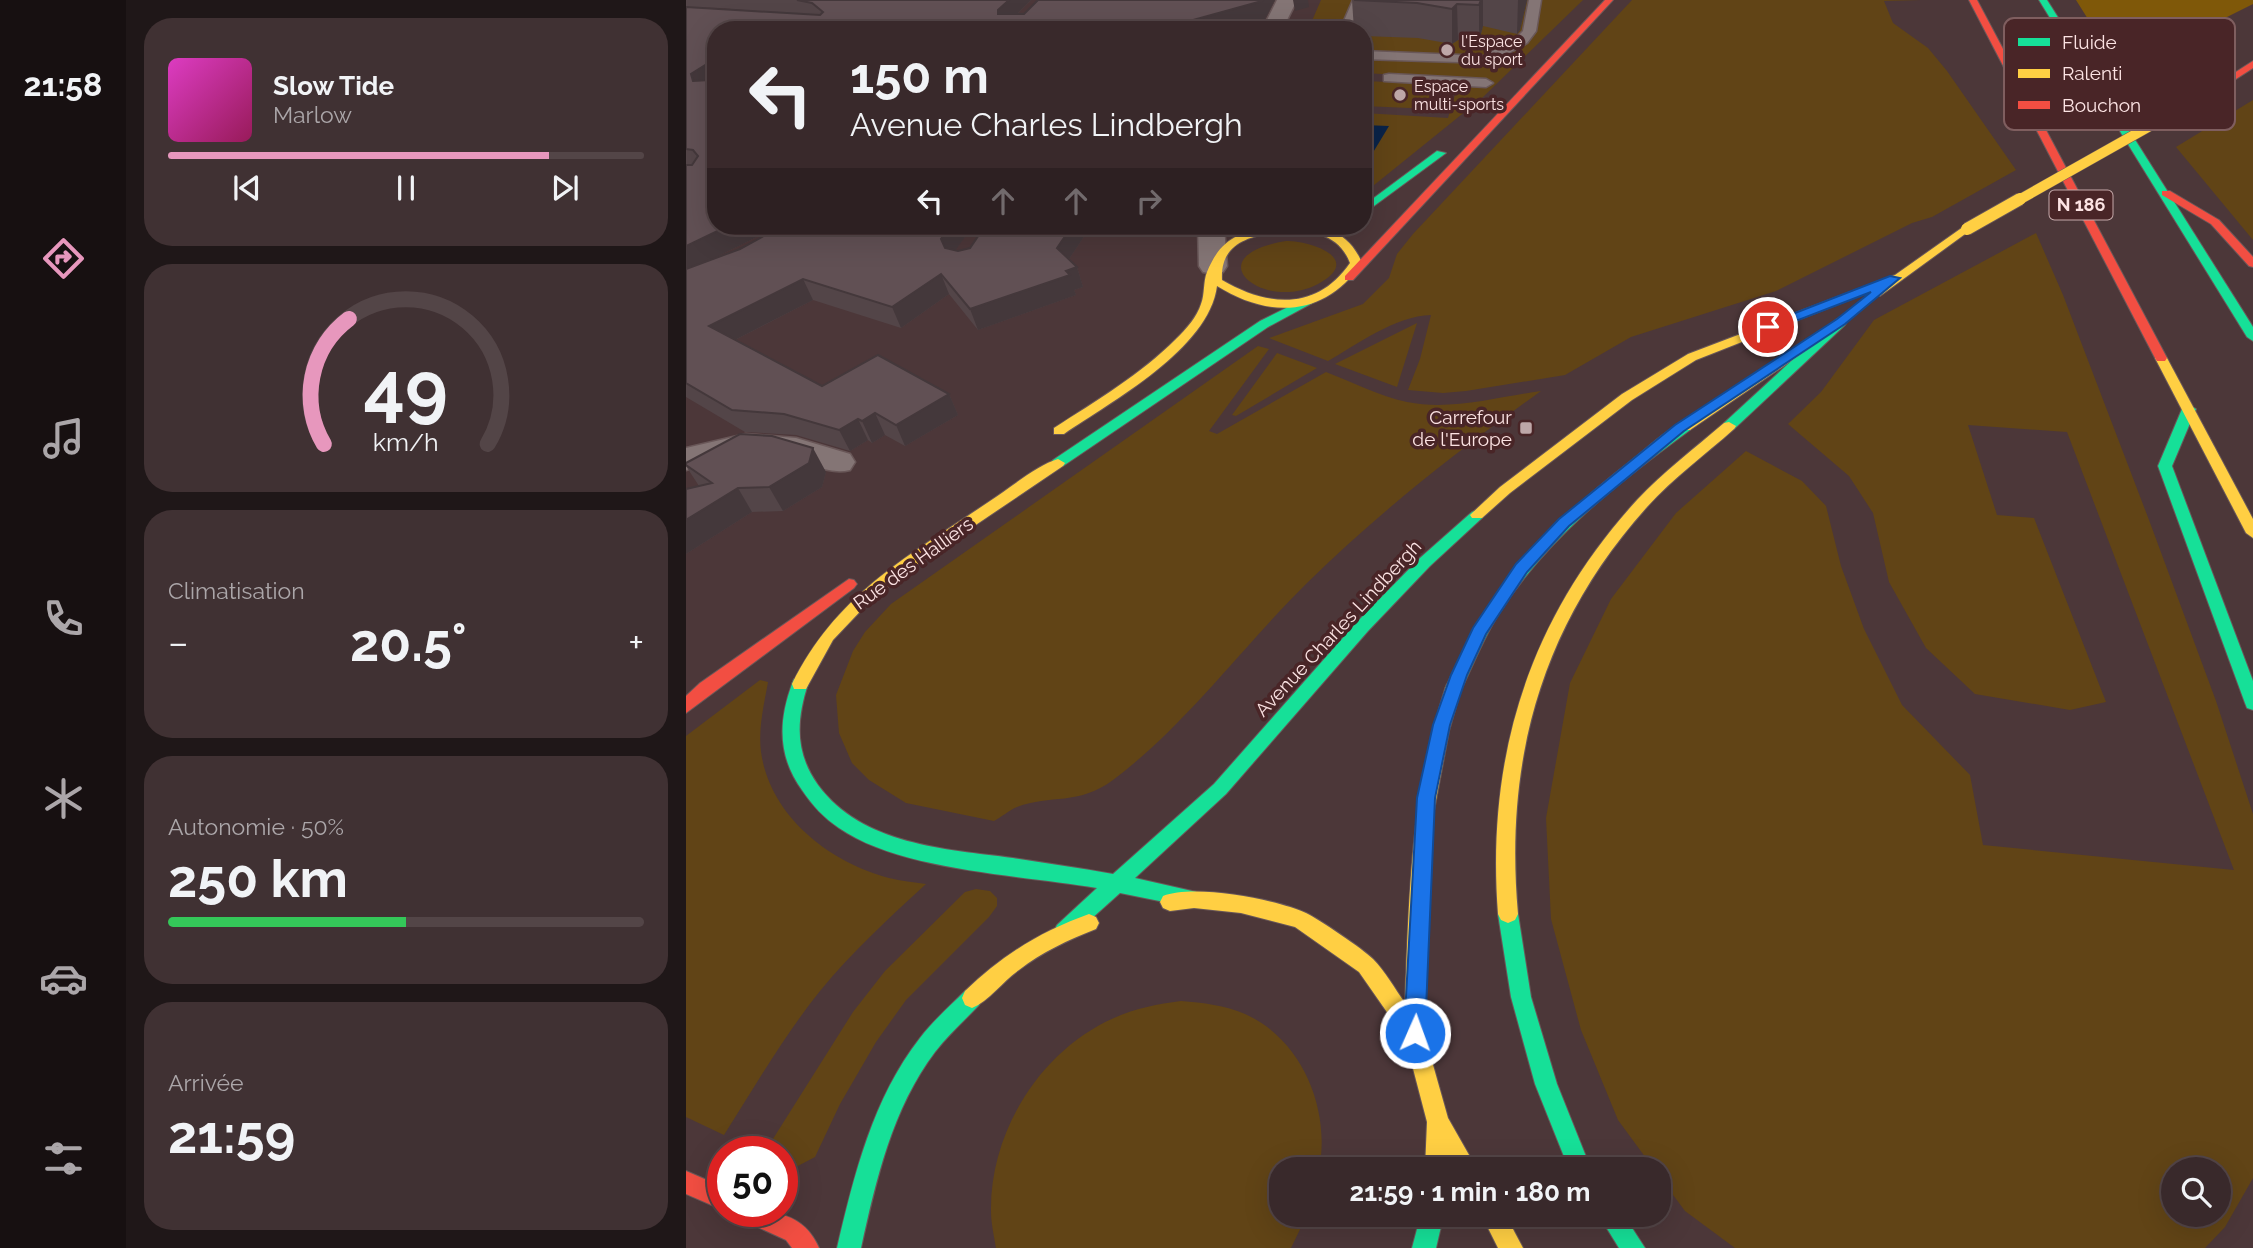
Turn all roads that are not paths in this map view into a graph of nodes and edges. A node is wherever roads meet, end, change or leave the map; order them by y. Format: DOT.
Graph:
graph roads {
  1 [pos="1287,0"];
  2 [pos="1359,0"];
  3 [pos="1535,0"];
  4 [pos="1609,0"];
  5 [pos="1973,0"];
  6 [pos="2043,0"];
  7 [pos="2054,18"];
  8 [pos="1276,21"];
  9 [pos="1350,21"];
  10 [pos="1372,55"];
  11 [pos="2004,59"];
  12 [pos="2253,64"];
  13 [pos="2235,76"];
  14 [pos="1389,78"];
  15 [pos="1486,83"];
  16 [pos="2253,84"];
  17 [pos="2235,90"];
  18 [pos="1515,97"];
  19 [pos="2042,130"];
  20 [pos="2125,130"];
  21 [pos="2143,130"];
  22 [pos="2163,191"];
  23 [pos="1372,204"];
  24 [pos="1211,235"];
  25 [pos="1251,235"];
  26 [pos="1332,235"];
  27 [pos="2253,264"];
  28 [pos="1213,269"];
  29 [pos="1349,278"];
  30 [pos="1894,278"];
  31 [pos="1312,299"];
  32 [pos="1841,322"];
  33 [pos="2253,338"];
  34 [pos="2189,409"];
  35 [pos="1049,439"];
  36 [pos="686,459"];
  37 [pos="838,462"];
  38 [pos="2253,533"];
  39 [pos="861,575"];
  40 [pos="2253,703"];
  41 [pos="686,706"];
  42 [pos="1116,882"];
  43 [pos="1194,899"];
  44 [pos="1148,905"];
  45 [pos="1100,919"];
  46 [pos="1064,931"];
  47 [pos="1415,1033"];
  48 [pos="1438,1122"];
  49 [pos="1437,1157"];
  50 [pos="1459,1157"];
  51 [pos="1574,1157"];
  52 [pos="686,1182"];
  53 [pos="707,1192"];
  54 [pos="783,1227"];
  55 [pos="1430,1227"];
  56 [pos="1499,1227"];
  57 [pos="1618,1227"];
  58 [pos="807,1248"];
  59 [pos="849,1248"];
  60 [pos="1424,1248"];
  61 [pos="1511,1248"];
  62 [pos="1633,1248"];
  1 -- 8 [label="street"];
  2 -- 9 [label="lane"];
  3 -- 10 [label="lane"];
  4 -- 18 [label="main road"];
  5 -- 11 [label="main road, N 186"];
  6 -- 7 [label="main road"];
  12 -- 13 [label="main road, Avenue Charles Lindbergh"];
  14 -- 15 [label="lane"];
  16 -- 17 [label="main road, Avenue Charles Lindbergh"];
  18 -- 23 [label="main road"];
  18 -- 29 [label="main road, Rue des Halliers"];
  19 -- 34 [label="main road, N 186"];
  20 -- 22 [label="main road"];
  21 -- 30 [label="main road, Avenue Charles Lindbergh, bridge"];
  22 -- 27 [label="main road"];
  22 -- 33 [label="main road"];
  24 -- 28 [label="street"];
  25 -- 28 [label="main road"];
  26 -- 29 [label="main road"];
  28 -- 31 [label="main road"];
  28 -- 35 [label="main road"];
  29 -- 31 [label="main road, Rue des Halliers"];
  30 -- 32 [label="main road, Avenue Charles Lindbergh"];
  30 -- 42 [label="main road, Avenue Charles Lindbergh"];
  31 -- 42 [label="main road, Rue des Halliers"];
  32 -- 47 [label="main road, Avenue Charles Lindbergh"];
  32 -- 51 [label="main road"];
  34 -- 38 [label="main road, N 186"];
  34 -- 40 [label="main road"];
  36 -- 37 [label="street"];
  39 -- 41 [label="main road, Rue des Halliers"];
  42 -- 43 [label="main road, Rue des Halliers"];
  42 -- 46 [label="main road, Avenue Charles Lindbergh"];
  43 -- 44 [label="main road"];
  43 -- 47 [label="main road"];
  45 -- 46 [label="main road"];
  46 -- 59 [label="main road"];
  47 -- 48 [label="main road"];
  48 -- 49 [label="main road"];
  48 -- 50 [label="main road"];
  52 -- 53 [label="main road"];
  54 -- 58 [label="main road"];
  55 -- 60 [label="main road"];
  56 -- 61 [label="main road"];
  57 -- 62 [label="main road"];
}
